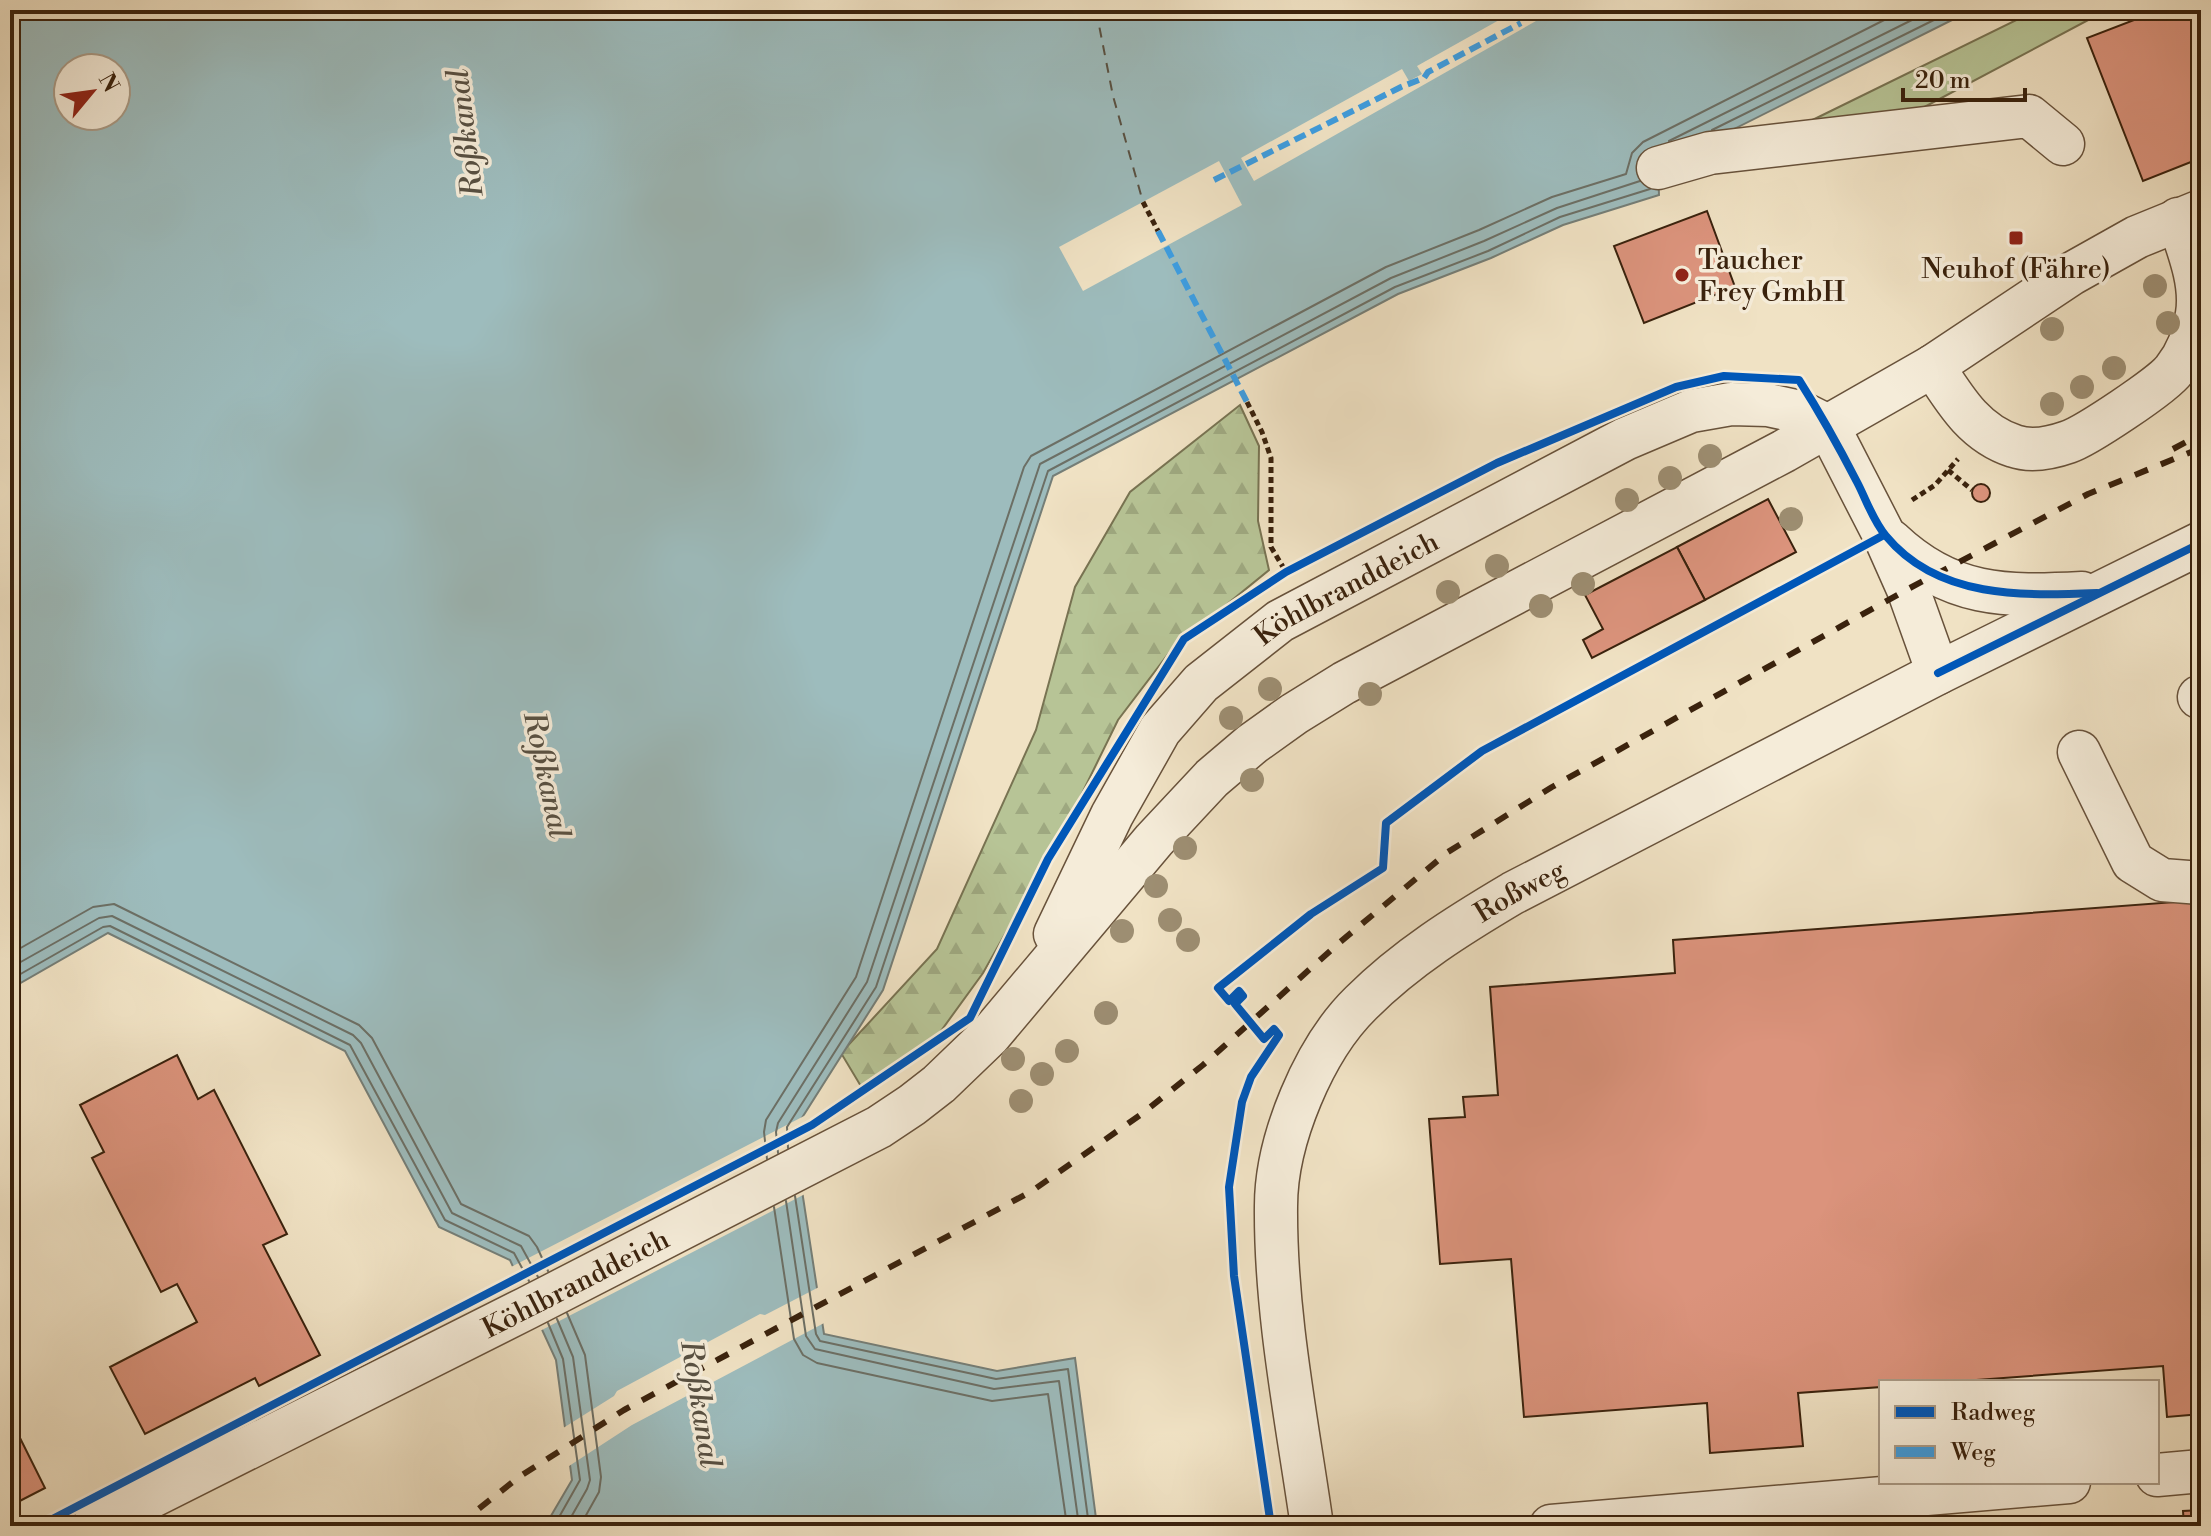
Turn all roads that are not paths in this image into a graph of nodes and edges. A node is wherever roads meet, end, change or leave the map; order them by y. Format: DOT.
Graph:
graph roads {
  1 [pos="2063,144"];
  2 [pos="1658,168"];
  3 [pos="2189,215"];
  4 [pos="1933,366"];
  5 [pos="1828,426"];
  6 [pos="1881,528"];
  7 [pos="2201,543"];
  8 [pos="2097,593"];
  9 [pos="1938,673"];
  10 [pos="2079,752"];
  11 [pos="2201,883"];
  12 [pos="1027,993"];
  13 [pos="2201,1471"];
  14 [pos="2159,1475"];
  15 [pos="2046,1484"];
  16 [pos="93,1526"];
  17 [pos="1312,1526"];
  18 [pos="1552,1526"];
  1 -- 2 [label="street"];
  3 -- 4 [label="street, Köhlbranddeich"];
  3 -- 4 [label="street"];
  4 -- 5 [label="street, Köhlbranddeich"];
  5 -- 6 [label="street"];
  5 -- 12 [label="street, Köhlbranddeich"];
  5 -- 12 [label="street, Köhlbranddeich"];
  6 -- 8 [label="street"];
  6 -- 9 [label="street"];
  7 -- 8 [label="street, Roßweg"];
  8 -- 9 [label="street, Roßweg"];
  9 -- 17 [label="street, Roßweg"];
  10 -- 11 [label="street"];
  12 -- 16 [label="street, Köhlbranddeich"];
  13 -- 14 [label="street"];
  15 -- 18 [label="street"];
}
